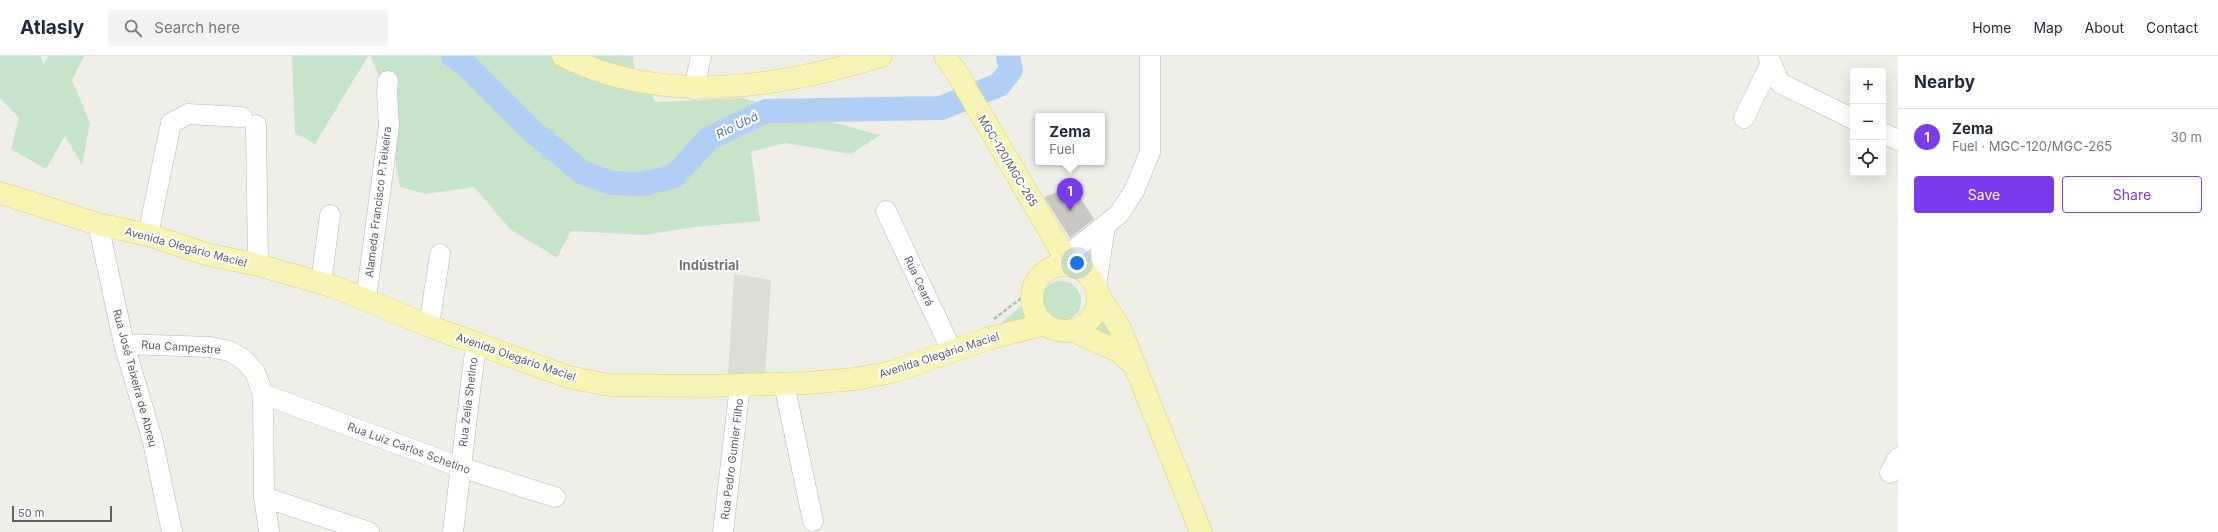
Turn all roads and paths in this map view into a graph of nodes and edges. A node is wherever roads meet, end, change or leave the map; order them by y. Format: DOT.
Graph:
graph roads {
  1 [pos="563,56"];
  2 [pos="701,56"];
  3 [pos="881,56"];
  4 [pos="1150,56"];
  5 [pos="859,59"];
  6 [pos="1769,60"];
  7 [pos="950,63"];
  8 [pos="388,81"];
  9 [pos="694,89"];
  10 [pos="1744,118"];
  11 [pos="1850,118"];
  12 [pos="1886,134"];
  13 [pos="1898,140"];
  14 [pos="0,193"];
  15 [pos="886,212"];
  16 [pos="330,215"];
  17 [pos="98,224"];
  18 [pos="1105,226"];
  19 [pos="148,235"];
  20 [pos="440,254"];
  21 [pos="1063,258"];
  22 [pos="258,265"];
  23 [pos="321,283"];
  24 [pos="1097,291"];
  25 [pos="366,299"];
  26 [pos="1045,324"];
  27 [pos="429,326"];
  28 [pos="1071,330"];
  29 [pos="476,343"];
  30 [pos="124,344"];
  31 [pos="952,351"];
  32 [pos="1138,368"];
  33 [pos="784,384"];
  34 [pos="740,385"];
  35 [pos="263,394"];
  36 [pos="460,467"];
  37 [pos="264,497"];
  38 [pos="555,497"];
  39 [pos="813,521"];
  40 [pos="172,532"];
  41 [pos="269,532"];
  42 [pos="369,532"];
  43 [pos="453,532"];
  44 [pos="723,532"];
  45 [pos="1201,532"];
  1 -- 9 [label="main road"];
  2 -- 9 [label="street"];
  3 -- 5 [label="main road"];
  4 -- 18 [label="street"];
  5 -- 9 [label="main road"];
  6 -- 10 [label="street"];
  6 -- 11 [label="street"];
  7 -- 21 [label="main road, MGC-120/MGC-265"];
  8 -- 25 [label="street, Alameda Francisco P.Teixeira"];
  12 -- 13 [label="street"];
  14 -- 17 [label="main road, Avenida Olegário Maciel"];
  15 -- 31 [label="street, Rua Ceará"];
  16 -- 23 [label="street"];
  17 -- 19 [label="main road, Avenida Olegário Maciel"];
  17 -- 30 [label="street, Rua José Teixeira de Abreu"];
  18 -- 21 [label="street"];
  18 -- 24 [label="street"];
  19 -- 22 [label="main road, Avenida Olegário Maciel"];
  19 -- 22 [label="street"];
  20 -- 27 [label="street"];
  21 -- 24 [label="main road"];
  21 -- 26 [label="main road"];
  22 -- 23 [label="main road, Avenida Olegário Maciel"];
  23 -- 25 [label="main road, Avenida Olegário Maciel"];
  24 -- 28 [label="main road"];
  24 -- 32 [label="main road"];
  25 -- 27 [label="main road, Avenida Olegário Maciel"];
  26 -- 28 [label="main road"];
  26 -- 31 [label="main road, Avenida Olegário Maciel"];
  27 -- 29 [label="main road, Avenida Olegário Maciel"];
  28 -- 32 [label="main road"];
  29 -- 34 [label="main road, Avenida Olegário Maciel"];
  29 -- 36 [label="street, Rua Zelia Shetino"];
  30 -- 35 [label="street, Rua Campestre"];
  30 -- 40 [label="street, Rua José Teixeira de Abreu"];
  31 -- 33 [label="main road, Avenida Olegário Maciel"];
  32 -- 45 [label="main road"];
  33 -- 34 [label="main road, Avenida Olegário Maciel"];
  33 -- 39 [label="street"];
  34 -- 44 [label="street, Rua Pedro Gumier Filho"];
  35 -- 36 [label="street, Rua Luiz Carlos Schetino"];
  35 -- 37 [label="street, Rua Campestre"];
  36 -- 38 [label="street, Rua Luiz Carlos Schetino"];
  36 -- 43 [label="street, Rua Zelia Shetino"];
  37 -- 41 [label="street, Rua Campestre"];
  37 -- 42 [label="street"];
}
